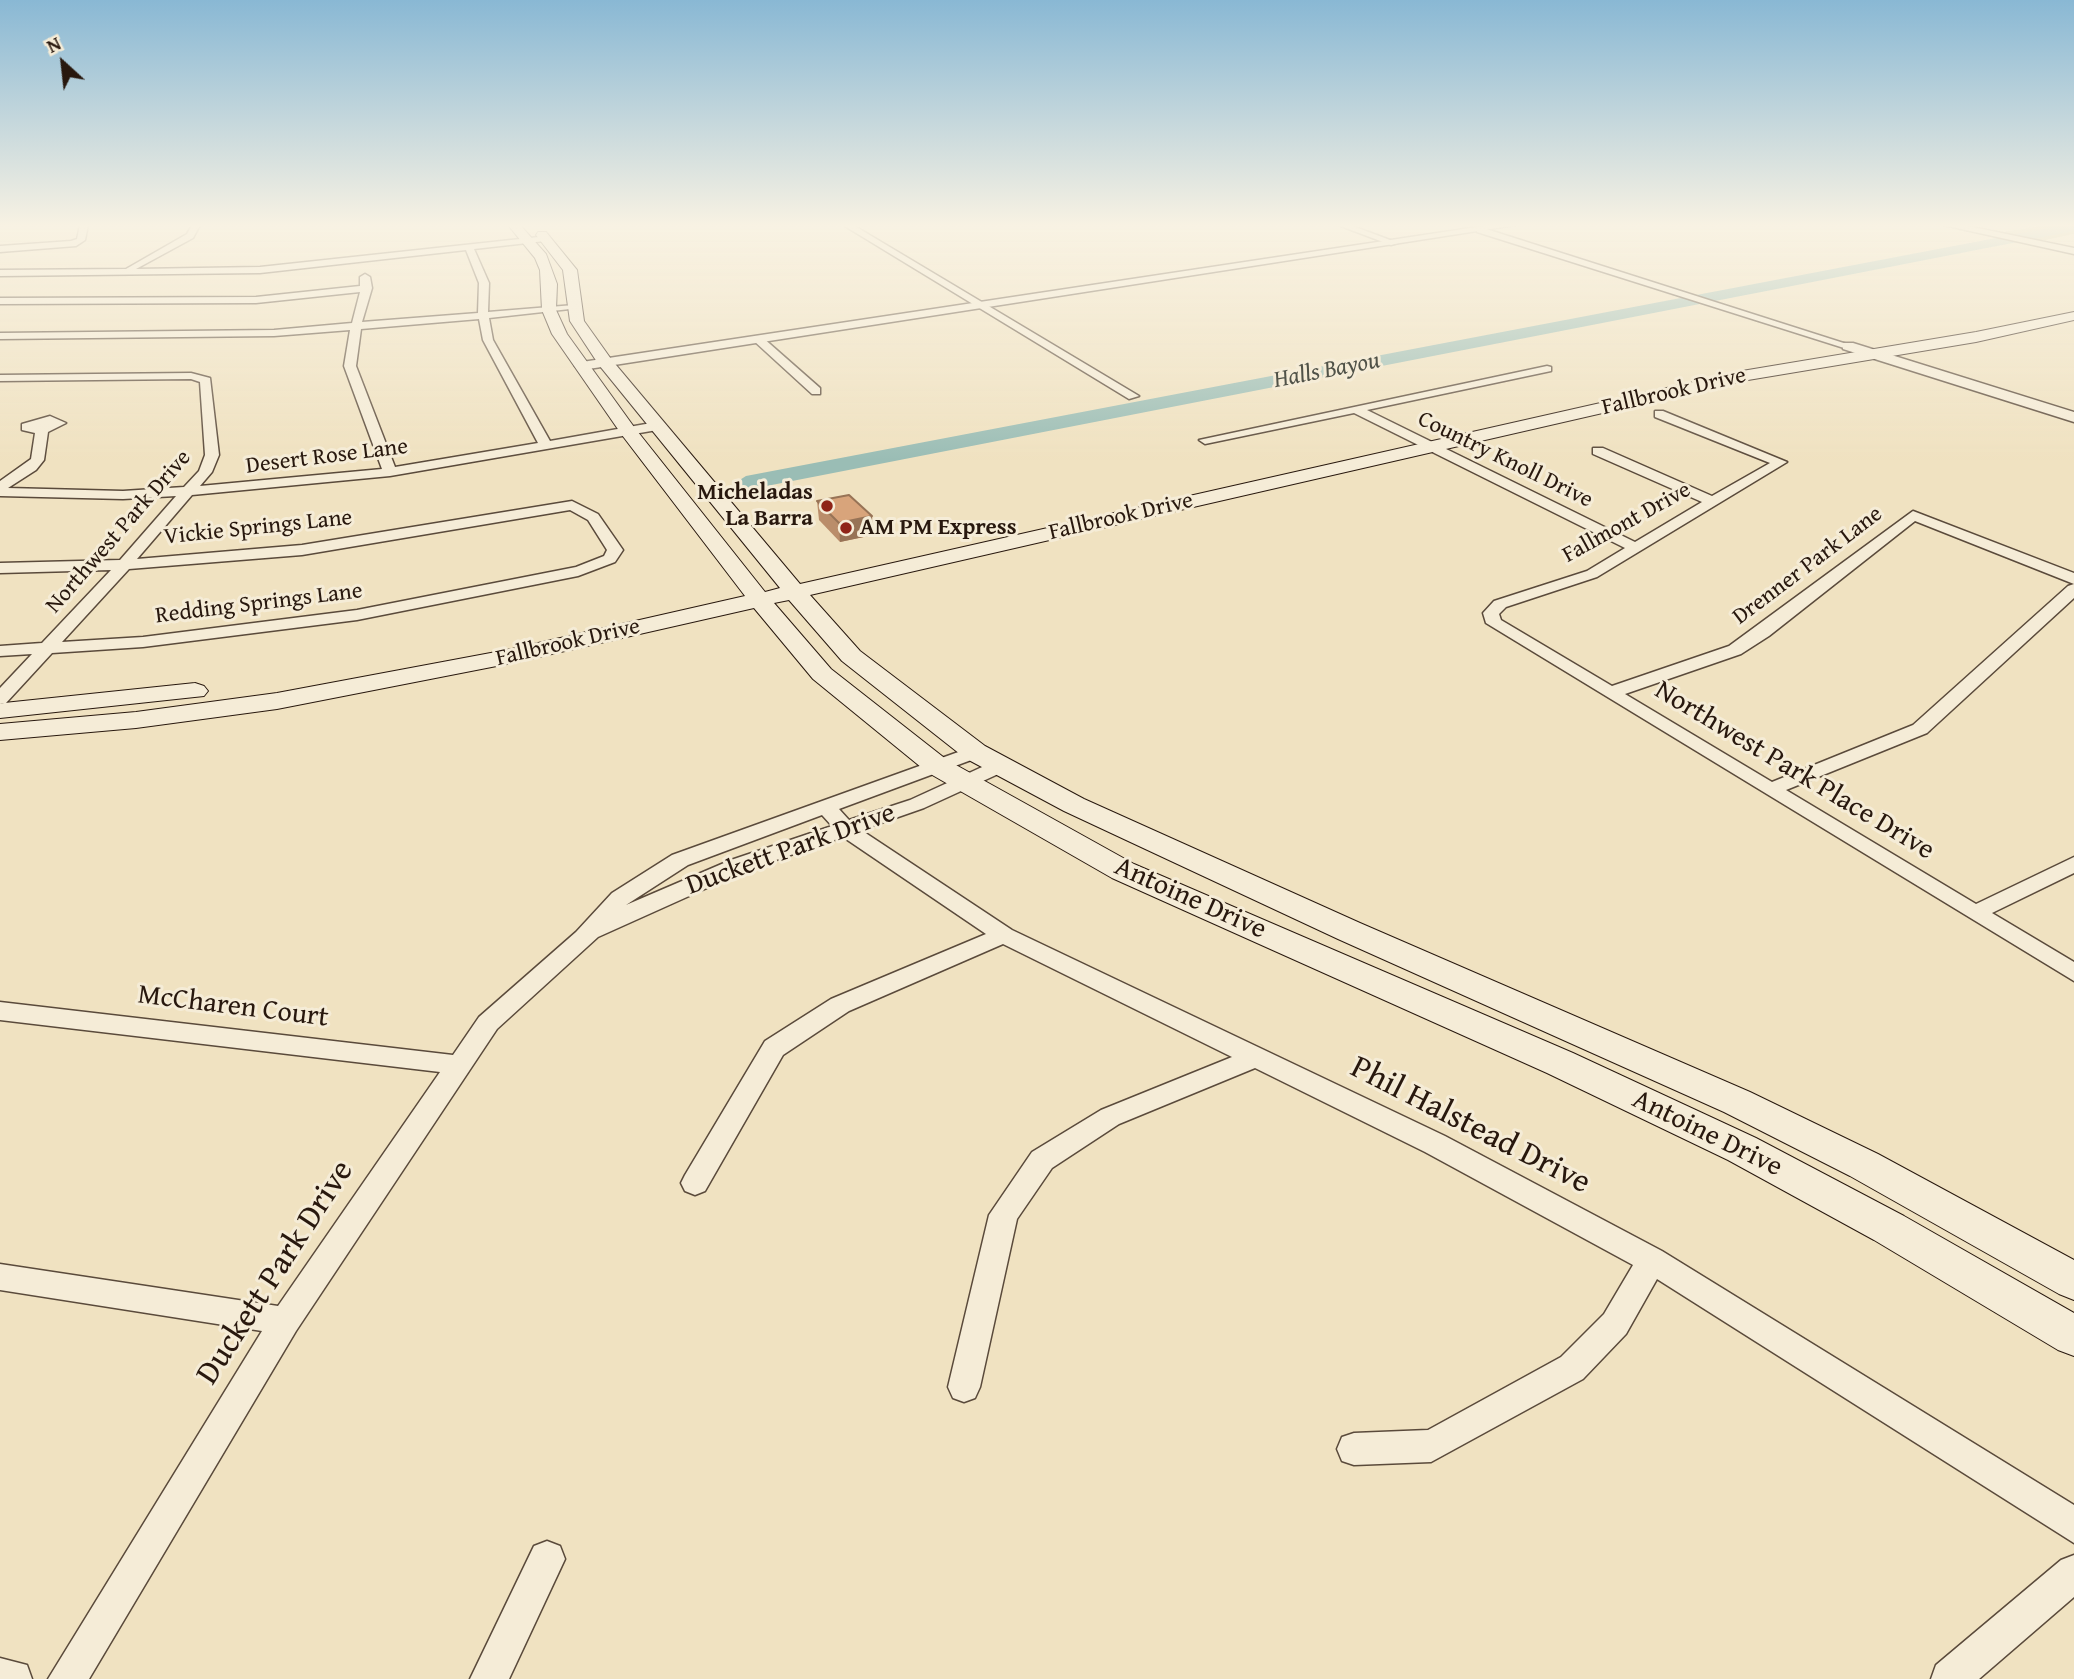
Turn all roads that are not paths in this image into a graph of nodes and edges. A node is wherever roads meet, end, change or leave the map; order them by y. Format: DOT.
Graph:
graph roads {
  1 [pos="363,303"];
  2 [pos="483,303"];
  3 [pos="549,303"];
  4 [pos="574,303"];
  5 [pos="978,303"];
  6 [pos="999,303"];
  7 [pos="1717,303"];
  8 [pos="2074,304"];
  9 [pos="982,306"];
  10 [pos="574,308"];
  11 [pos="549,310"];
  12 [pos="483,315"];
  13 [pos="2074,316"];
  14 [pos="356,326"];
  15 [pos="0,336"];
  16 [pos="758,339"];
  17 [pos="1848,346"];
  18 [pos="1872,353"];
  19 [pos="605,362"];
  20 [pos="582,366"];
  21 [pos="1547,369"];
  22 [pos="0,378"];
  23 [pos="816,391"];
  24 [pos="1133,396"];
  25 [pos="1356,409"];
  26 [pos="1659,414"];
  27 [pos="2074,417"];
  28 [pos="657,426"];
  29 [pos="42,430"];
  30 [pos="628,431"];
  31 [pos="1411,437"];
  32 [pos="1205,440"];
  33 [pos="546,445"];
  34 [pos="1431,447"];
  35 [pos="1598,451"];
  36 [pos="390,472"];
  37 [pos="0,489"];
  38 [pos="187,493"];
  39 [pos="1713,502"];
  40 [pos="1103,513"];
  41 [pos="1636,548"];
  42 [pos="124,565"];
  43 [pos="0,568"];
  44 [pos="2074,579"];
  45 [pos="521,584"];
  46 [pos="789,584"];
  47 [pos="2074,589"];
  48 [pos="754,592"];
  49 [pos="1491,613"];
  50 [pos="47,649"];
  51 [pos="0,651"];
  52 [pos="1610,693"];
  53 [pos="0,699"];
  54 [pos="0,712"];
  55 [pos="0,732"];
  56 [pos="969,767"];
  57 [pos="1770,790"];
  58 [pos="827,808"];
  59 [pos="847,830"];
  60 [pos="2074,864"];
  61 [pos="1975,913"];
  62 [pos="1349,931"];
  63 [pos="1004,935"];
  64 [pos="583,937"];
  65 [pos="1325,960"];
  66 [pos="2074,973"];
  67 [pos="0,1012"];
  68 [pos="1254,1058"];
  69 [pos="459,1065"];
  70 [pos="695,1183"];
  71 [pos="1652,1260"];
  72 [pos="0,1277"];
  73 [pos="2067,1277"];
  74 [pos="2037,1314"];
  75 [pos="285,1321"];
  76 [pos="2074,1336"];
  77 [pos="964,1387"];
  78 [pos="1354,1449"];
  79 [pos="2074,1525"];
  80 [pos="547,1559"];
  81 [pos="2074,1573"];
  82 [pos="0,1677"];
  83 [pos="13,1679"];
  84 [pos="67,1679"];
  85 [pos="489,1679"];
  86 [pos="1950,1679"];
  1 -- 14 [label="street"];
  2 -- 12 [label="street"];
  3 -- 11 [label="main road, Antoine Drive"];
  4 -- 10 [label="main road, Antoine Drive"];
  5 -- 9 [label="street"];
  6 -- 9 [label="street"];
  7 -- 17 [label="street"];
  8 -- 17 [label="main road, Fallbrook Drive"];
  9 -- 16 [label="street"];
  9 -- 24 [label="street"];
  10 -- 11 [label="street"];
  10 -- 19 [label="main road, Antoine Drive"];
  11 -- 12 [label="street"];
  11 -- 20 [label="main road, Antoine Drive"];
  12 -- 14 [label="street"];
  12 -- 33 [label="street"];
  13 -- 18 [label="main road, Fallbrook Drive"];
  14 -- 15 [label="street"];
  14 -- 36 [label="street"];
  16 -- 19 [label="street"];
  16 -- 23 [label="street"];
  17 -- 18 [label="street"];
  17 -- 31 [label="main road, Fallbrook Drive"];
  18 -- 27 [label="street"];
  18 -- 34 [label="main road, Fallbrook Drive"];
  19 -- 20 [label="street"];
  19 -- 28 [label="main road, Antoine Drive"];
  20 -- 30 [label="main road, Antoine Drive"];
  21 -- 25 [label="street, Country Knoll Drive"];
  22 -- 38 [label="street, Northwest Park Drive"];
  25 -- 31 [label="street, Country Knoll Drive"];
  25 -- 32 [label="street, Country Knoll Drive"];
  26 -- 39 [label="street, Fallmont Drive"];
  28 -- 30 [label="street, Desert Rose Lane"];
  28 -- 46 [label="main road, Antoine Drive"];
  29 -- 37 [label="street"];
  30 -- 33 [label="street, Desert Rose Lane"];
  30 -- 48 [label="main road, Antoine Drive"];
  31 -- 34 [label="street, Country Knoll Drive"];
  31 -- 40 [label="main road, Fallbrook Drive"];
  33 -- 36 [label="street, Desert Rose Lane"];
  34 -- 40 [label="main road, Fallbrook Drive"];
  34 -- 41 [label="street, Country Knoll Drive"];
  35 -- 39 [label="street"];
  36 -- 38 [label="street, Desert Rose Lane"];
  37 -- 38 [label="street, Desert Rose Lane"];
  38 -- 42 [label="street, Northwest Park Drive"];
  39 -- 41 [label="street, Fallmont Drive"];
  40 -- 46 [label="main road, Fallbrook Drive"];
  41 -- 49 [label="street, Fallmont Drive"];
  42 -- 43 [label="street, Vickie Springs Lane"];
  42 -- 45 [label="street, Vickie Springs Lane"];
  42 -- 50 [label="street, Northwest Park Drive"];
  44 -- 52 [label="street, Drenner Park Lane"];
  45 -- 50 [label="street, Redding Springs Lane"];
  46 -- 48 [label="main road, Fallbrook Drive"];
  46 -- 56 [label="main road, Antoine Drive"];
  47 -- 57 [label="street"];
  48 -- 54 [label="main road, Fallbrook Drive"];
  48 -- 55 [label="main road, Fallbrook Drive"];
  48 -- 56 [label="main road, Antoine Drive"];
  49 -- 52 [label="street, Northwest Park Place Drive"];
  50 -- 51 [label="street, Redding Springs Lane"];
  50 -- 53 [label="street, Northwest Park Drive"];
  52 -- 57 [label="street, Northwest Park Place Drive"];
  56 -- 58 [label="street, Duckett Park Drive"];
  56 -- 59 [label="street, Duckett Park Drive"];
  56 -- 62 [label="main road, Antoine Drive"];
  56 -- 65 [label="main road, Antoine Drive"];
  57 -- 61 [label="street, Northwest Park Place Drive"];
  58 -- 59 [label="street, Phil Halstead Drive"];
  58 -- 64 [label="street, Duckett Park Drive"];
  59 -- 63 [label="street, Phil Halstead Drive"];
  59 -- 64 [label="street, Duckett Park Drive"];
  60 -- 61 [label="street"];
  61 -- 66 [label="street, Northwest Park Place Drive"];
  62 -- 65 [label="main road"];
  62 -- 73 [label="main road, Antoine Drive"];
  63 -- 68 [label="street, Phil Halstead Drive"];
  63 -- 70 [label="street"];
  64 -- 69 [label="street, Duckett Park Drive"];
  65 -- 74 [label="main road, Antoine Drive"];
  67 -- 69 [label="street, McCharen Court"];
  68 -- 71 [label="street, Phil Halstead Drive"];
  68 -- 77 [label="street"];
  69 -- 75 [label="street, Duckett Park Drive"];
  71 -- 78 [label="street"];
  71 -- 79 [label="street, Phil Halstead Drive"];
  72 -- 75 [label="street"];
  73 -- 74 [label="main road"];
  74 -- 76 [label="main road, Antoine Drive"];
  75 -- 84 [label="street, Duckett Park Drive"];
  80 -- 85 [label="street"];
  81 -- 86 [label="street"];
  82 -- 83 [label="street"];
}
